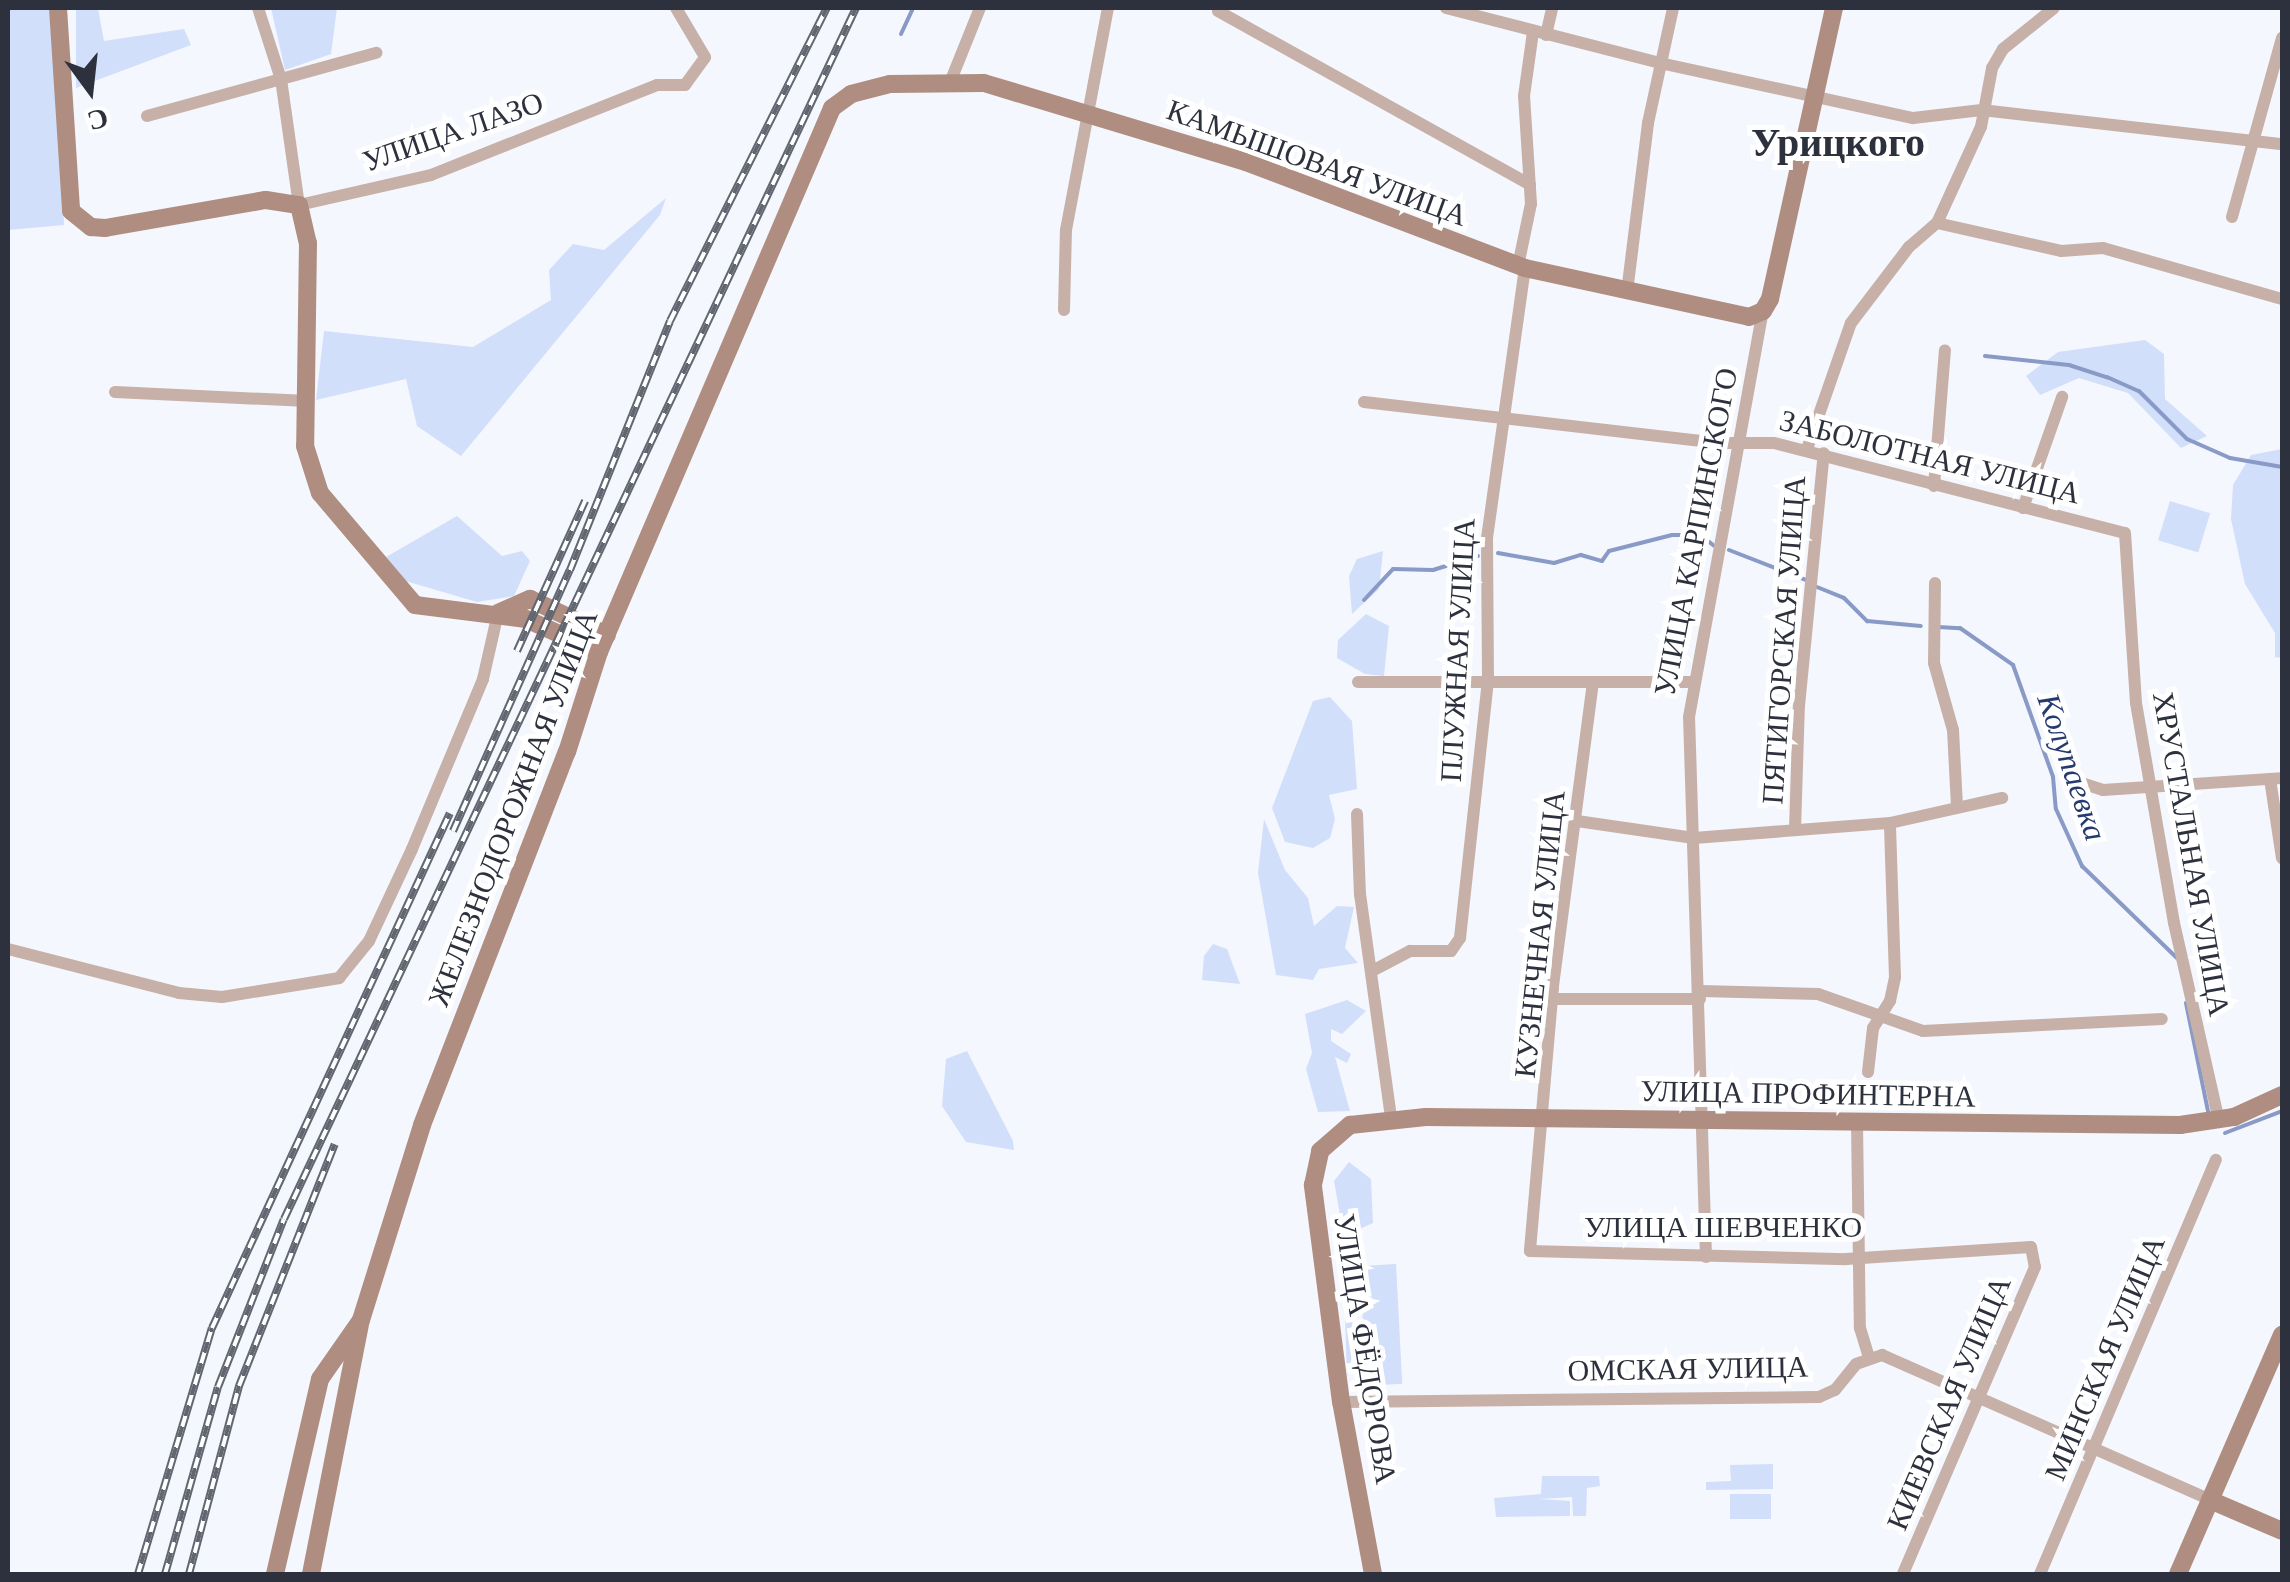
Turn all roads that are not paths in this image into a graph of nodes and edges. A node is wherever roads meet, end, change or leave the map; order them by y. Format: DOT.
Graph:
graph roads {
  1 [pos="58,8"];
  2 [pos="258,8"];
  3 [pos="676,8"];
  4 [pos="980,8"];
  5 [pos="1108,8"];
  6 [pos="1449,8"];
  7 [pos="1552,8"];
  8 [pos="1673,8"];
  9 [pos="1834,8"];
  10 [pos="2054,8"];
  11 [pos="1218,11"];
  12 [pos="1540,34"];
  13 [pos="2282,38"];
  14 [pos="376,53"];
  15 [pos="1660,64"];
  16 [pos="281,79"];
  17 [pos="952,80"];
  18 [pos="851,94"];
  19 [pos="1815,99"];
  20 [pos="1982,110"];
  21 [pos="1086,112"];
  22 [pos="147,116"];
  23 [pos="2254,139"];
  24 [pos="2282,144"];
  25 [pos="1530,184"];
  26 [pos="299,205"];
  27 [pos="2232,217"];
  28 [pos="1937,222"];
  29 [pos="1522,267"];
  30 [pos="1627,292"];
  31 [pos="2282,300"];
  32 [pos="1064,310"];
  33 [pos="1764,312"];
  34 [pos="1944,350"];
  35 [pos="115,392"];
  36 [pos="2062,397"];
  37 [pos="303,400"];
  38 [pos="1364,402"];
  39 [pos="1502,419"];
  40 [pos="1743,439"];
  41 [pos="1807,449"];
  42 [pos="1824,454"];
  43 [pos="1934,486"];
  44 [pos="2023,508"];
  45 [pos="2125,533"];
  46 [pos="1936,584"];
  47 [pos="498,612"];
  48 [pos="603,644"];
  49 [pos="1488,681"];
  50 [pos="1358,682"];
  51 [pos="1593,682"];
  52 [pos="1691,682"];
  53 [pos="2066,778"];
  54 [pos="2276,779"];
  55 [pos="2153,789"];
  56 [pos="2002,798"];
  57 [pos="1957,806"];
  58 [pos="1357,814"];
  59 [pos="1578,821"];
  60 [pos="1890,823"];
  61 [pos="1795,830"];
  62 [pos="1694,838"];
  63 [pos="2282,858"];
  64 [pos="8,949"];
  65 [pos="1374,970"];
  66 [pos="1700,995"];
  67 [pos="1554,999"];
  68 [pos="1879,1017"];
  69 [pos="2162,1019"];
  70 [pos="1868,1072"];
  71 [pos="2282,1095"];
  72 [pos="1391,1118"];
  73 [pos="1546,1119"];
  74 [pos="2219,1121"];
  75 [pos="1705,1122"];
  76 [pos="1857,1123"];
  77 [pos="1331,1136"];
  78 [pos="2216,1160"];
  79 [pos="1530,1251"];
  80 [pos="2034,1251"];
  81 [pos="1860,1253"];
  82 [pos="1706,1256"];
  83 [pos="362,1320"];
  84 [pos="2282,1335"];
  85 [pos="1870,1357"];
  86 [pos="1976,1400"];
  87 [pos="1341,1402"];
  88 [pos="2092,1450"];
  89 [pos="2210,1500"];
  90 [pos="2282,1532"];
  91 [pos="275,1574"];
  92 [pos="312,1574"];
  93 [pos="1373,1574"];
  94 [pos="1903,1574"];
  95 [pos="2040,1574"];
  96 [pos="2178,1574"];
  1 -- 26 [label="main road, УЛИЦА ЛАЗО"];
  2 -- 16 [label="street"];
  3 -- 26 [label="street, УЛИЦА ЛАЗО"];
  4 -- 17 [label="street"];
  5 -- 21 [label="street"];
  6 -- 12 [label="street"];
  7 -- 12 [label="street, ПЛУЖНАЯ УЛИЦА"];
  8 -- 15 [label="street"];
  9 -- 19 [label="main road, УЛИЦА КАРПИНСКОГО"];
  10 -- 20 [label="street, ПЯТИГОРСКАЯ УЛИЦА"];
  11 -- 25 [label="street"];
  12 -- 15 [label="street"];
  12 -- 25 [label="street, ПЛУЖНАЯ УЛИЦА"];
  13 -- 23 [label="street"];
  14 -- 16 [label="street"];
  15 -- 19 [label="street"];
  15 -- 30 [label="street"];
  16 -- 22 [label="street"];
  16 -- 26 [label="street"];
  17 -- 18 [label="main road, КАМЫШОВАЯ УЛИЦА"];
  17 -- 21 [label="main road, КАМЫШОВАЯ УЛИЦА"];
  18 -- 48 [label="main road, ЖЕЛЕЗНОДОРОЖНАЯ УЛИЦА"];
  19 -- 20 [label="street"];
  19 -- 33 [label="main road, УЛИЦА КАРПИНСКОГО"];
  20 -- 23 [label="street"];
  20 -- 28 [label="street, ПЯТИГОРСКАЯ УЛИЦА"];
  21 -- 29 [label="main road, КАМЫШОВАЯ УЛИЦА"];
  21 -- 32 [label="street"];
  23 -- 24 [label="street"];
  23 -- 27 [label="street"];
  25 -- 29 [label="street, ПЛУЖНАЯ УЛИЦА"];
  26 -- 37 [label="main road"];
  28 -- 31 [label="street"];
  28 -- 41 [label="street, ПЯТИГОРСКАЯ УЛИЦА"];
  29 -- 30 [label="main road, КАМЫШОВАЯ УЛИЦА"];
  29 -- 39 [label="street, ПЛУЖНАЯ УЛИЦА"];
  30 -- 33 [label="main road, КАМЫШОВАЯ УЛИЦА"];
  33 -- 40 [label="street, УЛИЦА КАРПИНСКОГО"];
  34 -- 43 [label="street"];
  35 -- 37 [label="street"];
  36 -- 44 [label="street"];
  37 -- 47 [label="main road"];
  38 -- 39 [label="street, ЗАБОЛОТНАЯ УЛИЦА"];
  39 -- 40 [label="street, ЗАБОЛОТНАЯ УЛИЦА"];
  39 -- 49 [label="street, ПЛУЖНАЯ УЛИЦА"];
  40 -- 41 [label="street, ЗАБОЛОТНАЯ УЛИЦА"];
  40 -- 52 [label="street, УЛИЦА КАРПИНСКОГО"];
  41 -- 42 [label="street, ЗАБОЛОТНАЯ УЛИЦА"];
  42 -- 43 [label="street, ЗАБОЛОТНАЯ УЛИЦА"];
  42 -- 61 [label="street, ПЯТИГОРСКАЯ УЛИЦА"];
  43 -- 44 [label="street, ЗАБОЛОТНАЯ УЛИЦА"];
  44 -- 45 [label="street, ЗАБОЛОТНАЯ УЛИЦА"];
  45 -- 55 [label="street, ХРУСТАЛЬНАЯ УЛИЦА"];
  46 -- 57 [label="street"];
  47 -- 48 [label="main road"];
  47 -- 64 [label="street"];
  48 -- 83 [label="main road, ЖЕЛЕЗНОДОРОЖНАЯ УЛИЦА"];
  49 -- 50 [label="street"];
  49 -- 51 [label="street"];
  49 -- 65 [label="street, ПЛУЖНАЯ УЛИЦА"];
  51 -- 52 [label="street"];
  51 -- 59 [label="street, КУЗНЕЧНАЯ УЛИЦА"];
  52 -- 62 [label="street, УЛИЦА КАРПИНСКОГО"];
  53 -- 55 [label="street"];
  54 -- 55 [label="street"];
  54 -- 63 [label="street"];
  55 -- 74 [label="street, ХРУСТАЛЬНАЯ УЛИЦА"];
  56 -- 57 [label="street"];
  57 -- 60 [label="street"];
  58 -- 65 [label="street"];
  59 -- 62 [label="street"];
  59 -- 67 [label="street, КУЗНЕЧНАЯ УЛИЦА"];
  60 -- 61 [label="street"];
  60 -- 68 [label="street"];
  61 -- 62 [label="street"];
  62 -- 66 [label="street, УЛИЦА КАРПИНСКОГО"];
  65 -- 72 [label="street"];
  66 -- 67 [label="street"];
  66 -- 68 [label="street"];
  66 -- 75 [label="street, УЛИЦА КАРПИНСКОГО"];
  67 -- 73 [label="street, КУЗНЕЧНАЯ УЛИЦА"];
  68 -- 69 [label="street"];
  68 -- 70 [label="street"];
  71 -- 74 [label="main road, УЛИЦА ПРОФИНТЕРНА"];
  72 -- 73 [label="main road, УЛИЦА ПРОФИНТЕРНА"];
  72 -- 77 [label="main road, УЛИЦА ПРОФИНТЕРНА"];
  73 -- 75 [label="main road, УЛИЦА ПРОФИНТЕРНА"];
  73 -- 79 [label="street, КУЗНЕЧНАЯ УЛИЦА"];
  74 -- 76 [label="main road, УЛИЦА ПРОФИНТЕРНА"];
  75 -- 76 [label="main road, УЛИЦА ПРОФИНТЕРНА"];
  75 -- 82 [label="street, УЛИЦА КАРПИНСКОГО"];
  76 -- 81 [label="street"];
  77 -- 87 [label="main road, УЛИЦА ФЁДОРОВА"];
  78 -- 88 [label="street, МИНСКАЯ УЛИЦА"];
  79 -- 82 [label="street, УЛИЦА ШЕВЧЕНКО"];
  80 -- 81 [label="street, УЛИЦА ШЕВЧЕНКО"];
  80 -- 86 [label="street, КИЕВСКАЯ УЛИЦА"];
  81 -- 82 [label="street, УЛИЦА ШЕВЧЕНКО"];
  81 -- 85 [label="street"];
  83 -- 91 [label="main road"];
  83 -- 92 [label="main road, ЖЕЛЕЗНОДОРОЖНАЯ УЛИЦА"];
  84 -- 89 [label="main road"];
  85 -- 86 [label="street"];
  85 -- 87 [label="street, ОМСКАЯ УЛИЦА"];
  86 -- 88 [label="street"];
  86 -- 94 [label="street, КИЕВСКАЯ УЛИЦА"];
  87 -- 93 [label="main road, УЛИЦА ФЁДОРОВА"];
  88 -- 89 [label="street"];
  88 -- 95 [label="street, МИНСКАЯ УЛИЦА"];
  89 -- 90 [label="main road"];
  89 -- 96 [label="main road"];
}
